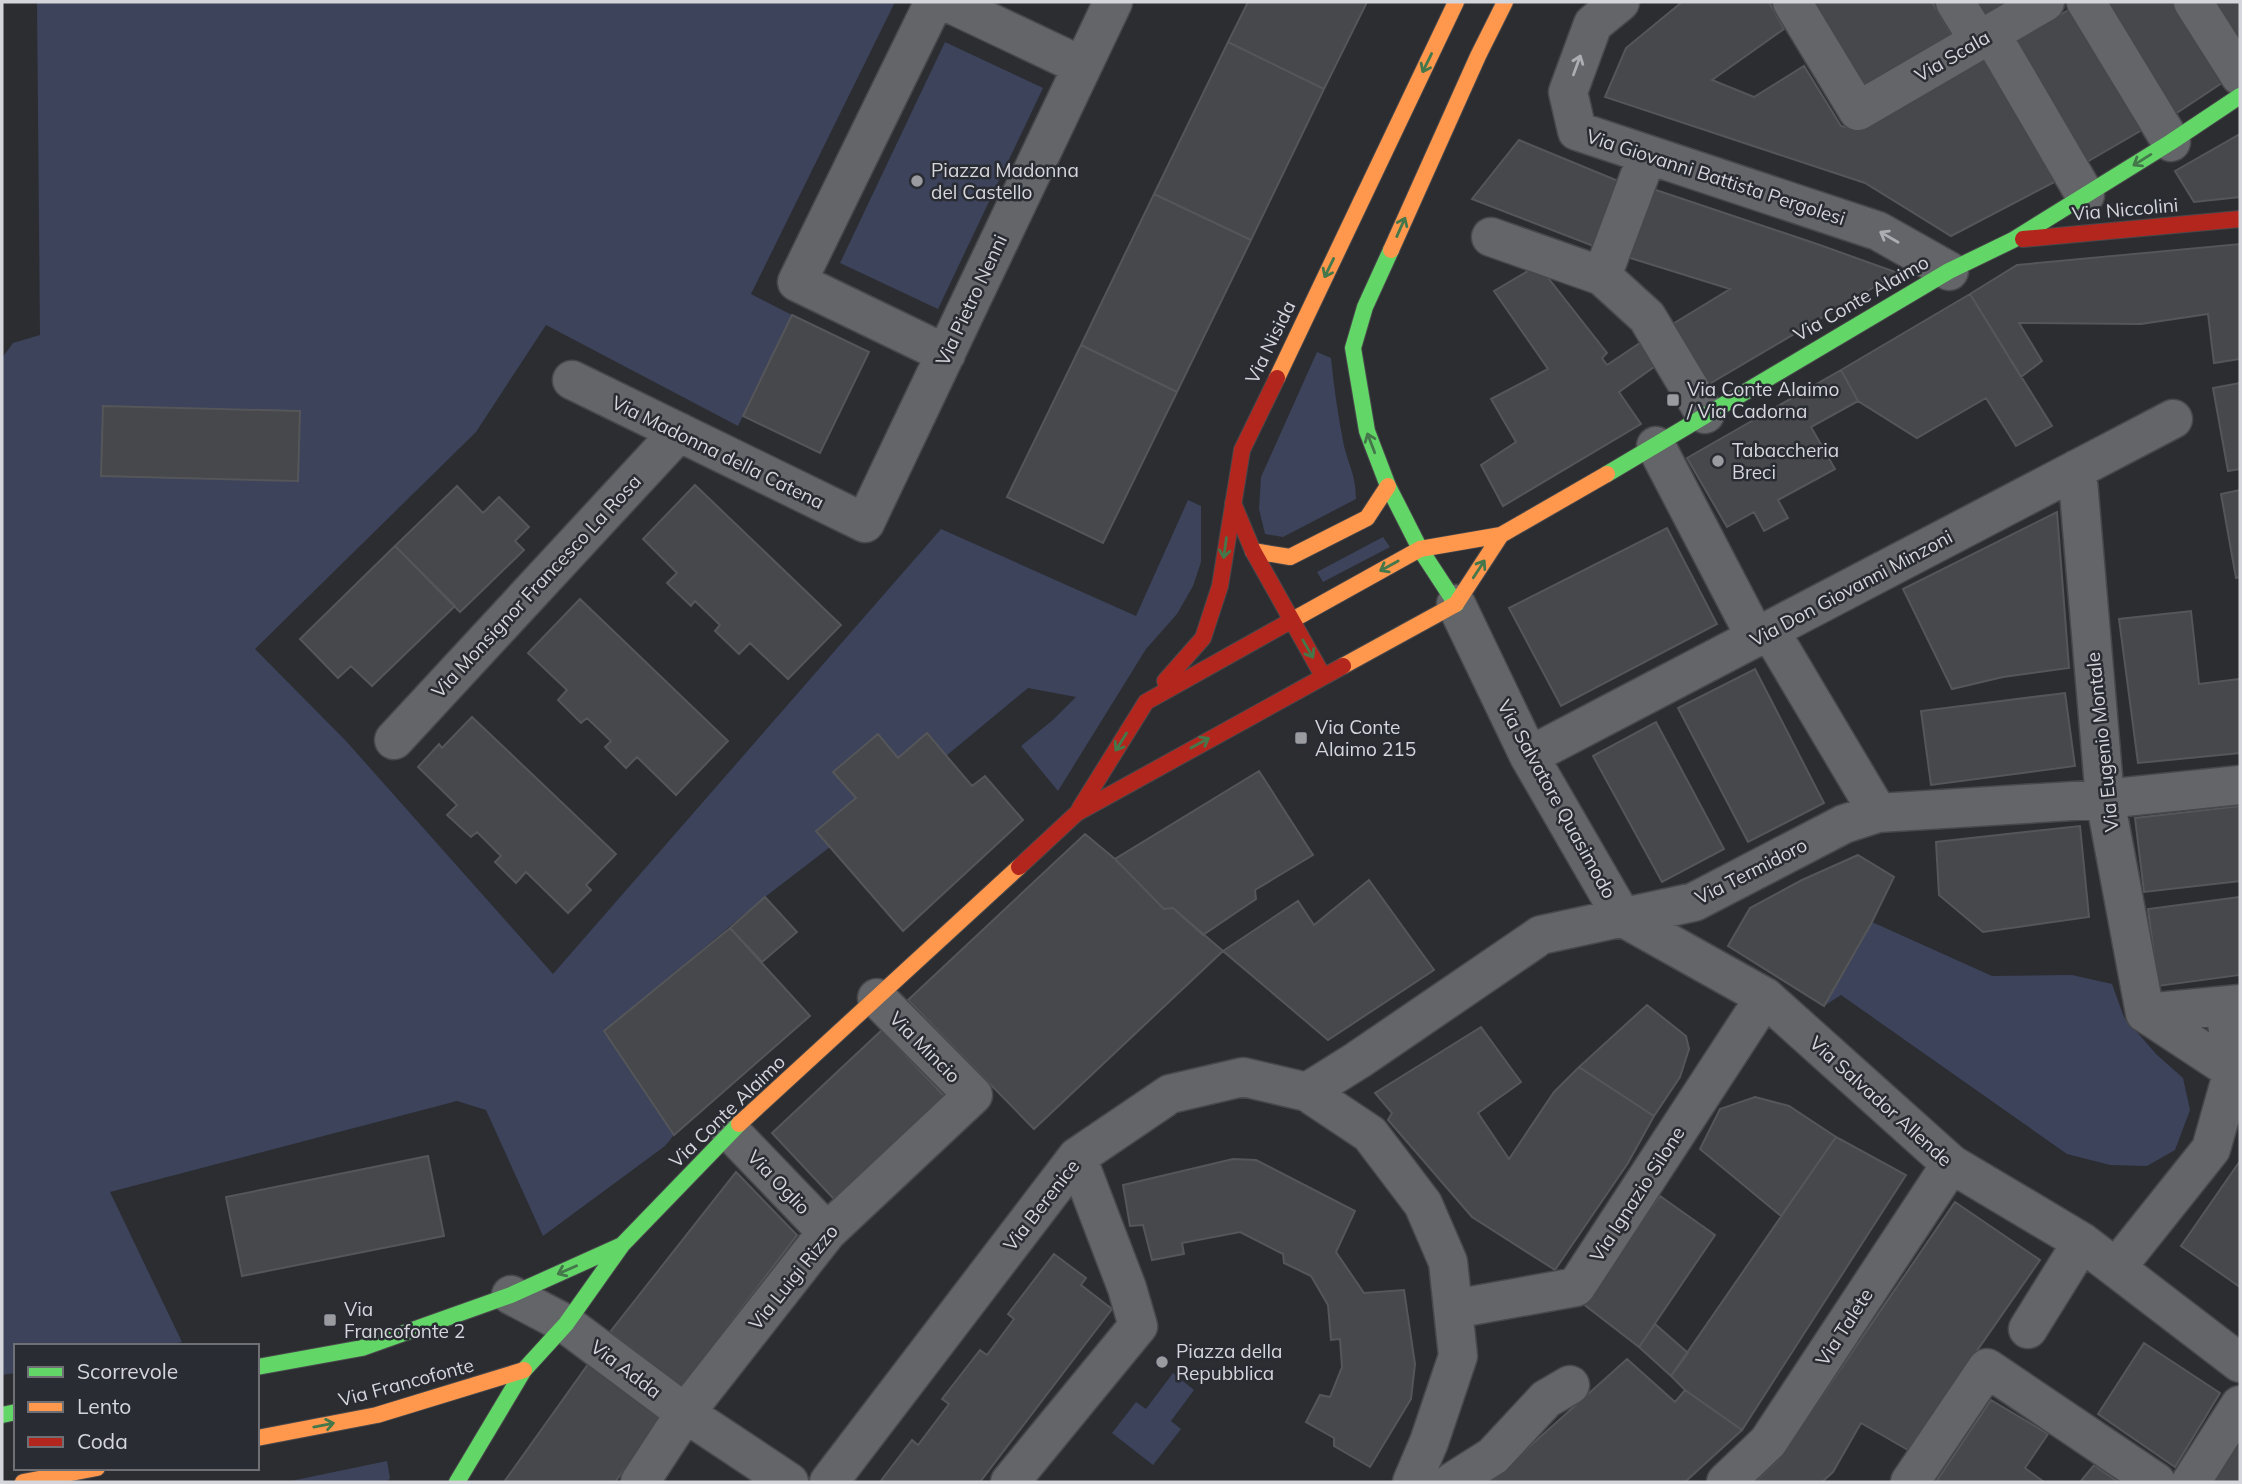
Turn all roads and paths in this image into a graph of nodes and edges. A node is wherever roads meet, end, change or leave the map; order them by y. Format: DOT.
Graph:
graph roads {
  1 [pos="934,2"];
  2 [pos="947,2"];
  3 [pos="1113,2"];
  4 [pos="1456,2"];
  5 [pos="1505,2"];
  6 [pos="1620,2"];
  7 [pos="1792,2"];
  8 [pos="1955,2"];
  9 [pos="2045,2"];
  10 [pos="2086,2"];
  11 [pos="2193,2"];
  12 [pos="1985,37"];
  13 [pos="1082,66"];
  14 [pos="2240,76"];
  15 [pos="2240,96"];
  16 [pos="2171,142"];
  17 [pos="1647,156"];
  18 [pos="2085,195"];
  19 [pos="2240,219"];
  20 [pos="1491,237"];
  21 [pos="2013,240"];
  22 [pos="1949,271"];
  23 [pos="1602,276"];
  24 [pos="946,354"];
  25 [pos="572,380"];
  26 [pos="1705,414"];
  27 [pos="2173,419"];
  28 [pos="679,432"];
  29 [pos="1656,446"];
  30 [pos="2077,469"];
  31 [pos="1388,486"];
  32 [pos="1232,501"];
  33 [pos="865,523"];
  34 [pos="1501,534"];
  35 [pos="1420,549"];
  36 [pos="1253,551"];
  37 [pos="1456,604"];
  38 [pos="1292,621"];
  39 [pos="1763,634"];
  40 [pos="1323,676"];
  41 [pos="1146,702"];
  42 [pos="394,740"];
  43 [pos="1529,756"];
  44 [pos="2240,785"];
  45 [pos="2105,799"];
  46 [pos="1077,813"];
  47 [pos="1878,813"];
  48 [pos="1622,917"];
  49 [pos="1765,997"];
  50 [pos="877,998"];
  51 [pos="2232,1005"];
  52 [pos="2145,1013"];
  53 [pos="2233,1071"];
  54 [pos="1307,1091"];
  55 [pos="974,1095"];
  56 [pos="732,1132"];
  57 [pos="1077,1157"];
  58 [pos="1951,1164"];
  59 [pos="827,1232"];
  60 [pos="2082,1242"];
  61 [pos="622,1245"];
  62 [pos="2116,1268"];
  63 [pos="511,1295"];
  64 [pos="1454,1310"];
  65 [pos="566,1324"];
  66 [pos="2028,1329"];
  67 [pos="2240,1363"];
  68 [pos="259,1367"];
  69 [pos="524,1370"];
  70 [pos="1570,1385"];
  71 [pos="2240,1405"];
  72 [pos="685,1413"];
  73 [pos="259,1438"];
  74 [pos="86,1470"];
  75 [pos="23,1482"];
  76 [pos="457,1482"];
  77 [pos="640,1482"];
  78 [pos="789,1482"];
  79 [pos="829,1482"];
  80 [pos="1010,1482"];
  81 [pos="1412,1482"];
  82 [pos="1452,1482"];
  83 [pos="1727,1482"];
  84 [pos="1910,1482"];
  85 [pos="2157,1482"];
  86 [pos="2191,1482"];
  1 -- 24 [label="street"];
  2 -- 13 [label="street"];
  3 -- 13 [label="street, Via Pietro Nenni"];
  4 -- 32 [label="main road, Via Nisida, one-way"];
  31 -- 5 [label="main road, one-way"];
  17 -- 6 [label="street, Via Giovanni Battista Pergolesi, one-way"];
  7 -- 12 [label="street, Via Scala"];
  8 -- 12 [label="street"];
  9 -- 12 [label="street, Via Scala"];
  10 -- 16 [label="street"];
  11 -- 14 [label="street"];
  12 -- 18 [label="street"];
  13 -- 24 [label="street, Via Pietro Nenni"];
  15 -- 16 [label="main road, Via Conte Alaimo"];
  16 -- 18 [label="main road, Via Conte Alaimo, one-way"];
  22 -- 17 [label="street, Via Giovanni Battista Pergolesi, one-way"];
  17 -- 23 [label="street"];
  18 -- 21 [label="main road, Via Conte Alaimo"];
  19 -- 21 [label="main road, Via Niccolini"];
  20 -- 23 [label="street"];
  21 -- 22 [label="main road, Via Conte Alaimo"];
  22 -- 26 [label="main road, Via Conte Alaimo"];
  23 -- 26 [label="street"];
  24 -- 33 [label="street, Via Pietro Nenni"];
  25 -- 28 [label="street, Via Madonna della Catena"];
  26 -- 29 [label="main road, Via Conte Alaimo"];
  27 -- 30 [label="street, Via Don Giovanni Minzoni"];
  28 -- 33 [label="street, Via Madonna della Catena"];
  28 -- 42 [label="street, Via Monsignor Francesco La Rosa"];
  29 -- 34 [label="main road, Via Conte Alaimo"];
  29 -- 39 [label="street"];
  30 -- 39 [label="street, Via Don Giovanni Minzoni"];
  30 -- 45 [label="street, Via Eugenio Montale"];
  31 -- 35 [label="main road"];
  31 -- 36 [label="main road"];
  32 -- 36 [label="main road"];
  32 -- 41 [label="main road, Via Nisida, one-way"];
  34 -- 35 [label="main road"];
  37 -- 34 [label="main road, one-way"];
  35 -- 37 [label="main road"];
  35 -- 38 [label="main road, one-way"];
  36 -- 38 [label="main road"];
  37 -- 40 [label="main road"];
  37 -- 43 [label="street, Via Salvatore Quasimodo"];
  38 -- 40 [label="main road, one-way"];
  38 -- 41 [label="main road"];
  39 -- 43 [label="street, Via Don Giovanni Minzoni"];
  39 -- 47 [label="street"];
  46 -- 40 [label="main road, one-way"];
  41 -- 46 [label="main road, Via Nisida, one-way"];
  43 -- 48 [label="street, Via Salvatore Quasimodo"];
  44 -- 45 [label="street, Via Termidoro"];
  45 -- 47 [label="street, Via Termidoro"];
  45 -- 52 [label="street, Via Eugenio Montale"];
  46 -- 50 [label="main road, Via Conte Alaimo"];
  47 -- 48 [label="street, Via Termidoro"];
  48 -- 49 [label="street, Via Salvador Allende"];
  48 -- 54 [label="street, Via Termidoro"];
  49 -- 58 [label="street, Via Salvador Allende"];
  49 -- 64 [label="street, Via Ignazio Silone"];
  50 -- 55 [label="street, Via Mincio"];
  50 -- 56 [label="main road, Via Conte Alaimo"];
  51 -- 52 [label="street"];
  51 -- 53 [label="street"];
  52 -- 53 [label="street"];
  53 -- 62 [label="street"];
  54 -- 57 [label="street, Via Berenice"];
  54 -- 64 [label="street, Via Berenice"];
  55 -- 59 [label="street, Via Luigi Rizzo"];
  56 -- 59 [label="street, Via Oglio"];
  56 -- 61 [label="main road, Via Conte Alaimo"];
  57 -- 79 [label="street, Via Berenice"];
  57 -- 80 [label="street"];
  58 -- 60 [label="street, Via Salvador Allende"];
  58 -- 83 [label="street, Via Talete"];
  59 -- 72 [label="street, Via Luigi Rizzo"];
  60 -- 62 [label="street, Via Salvador Allende"];
  60 -- 66 [label="street"];
  61 -- 63 [label="main road, one-way"];
  61 -- 65 [label="main road, Via Conte Alaimo"];
  62 -- 67 [label="street, Via Salvador Allende"];
  63 -- 65 [label="street, Via Adda"];
  63 -- 68 [label="main road"];
  64 -- 81 [label="street, Via Berenice"];
  65 -- 69 [label="main road, Via Conte Alaimo"];
  65 -- 72 [label="street, Via Adda"];
  73 -- 69 [label="main road, Via Francofonte, one-way"];
  69 -- 76 [label="main road, Via Conte Alaimo"];
  70 -- 82 [label="street"];
  71 -- 86 [label="street"];
  72 -- 77 [label="street, Via Luigi Rizzo"];
  72 -- 78 [label="street"];
  74 -- 75 [label="main road"];
  84 -- 85 [label="street"];
}
